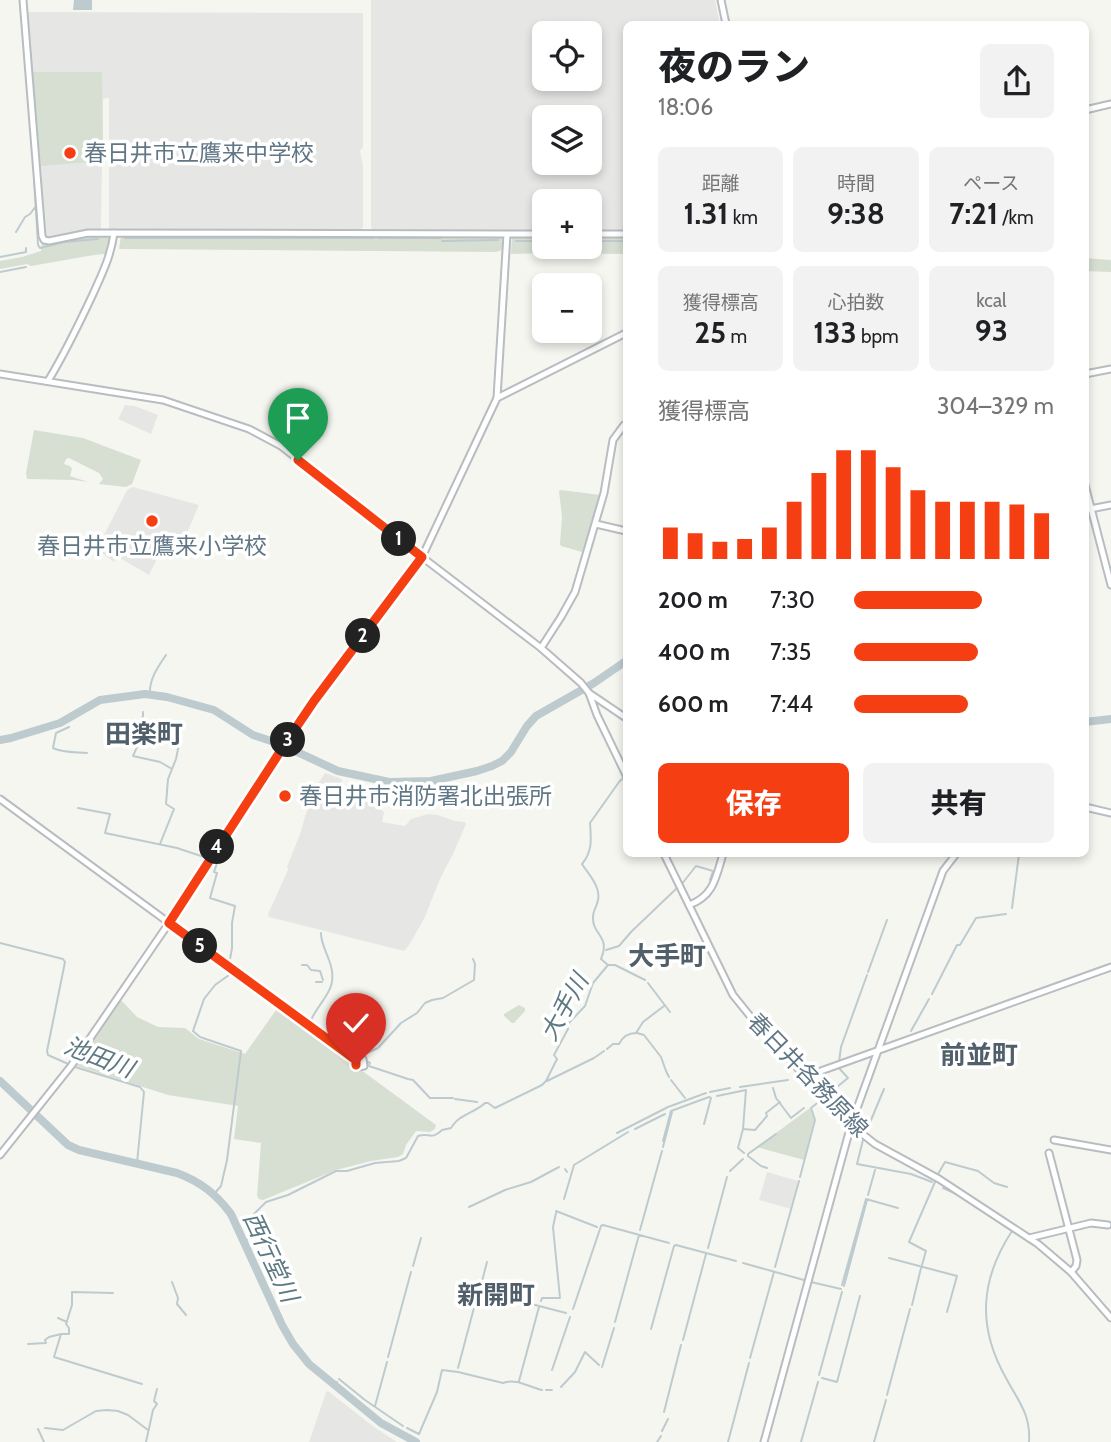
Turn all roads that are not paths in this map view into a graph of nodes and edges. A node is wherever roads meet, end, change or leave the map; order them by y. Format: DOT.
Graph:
graph roads {
  1 [pos="23,0"];
  2 [pos="721,0"];
  3 [pos="725,21"];
  4 [pos="1111,104"];
  5 [pos="1089,109"];
  6 [pos="114,233"];
  7 [pos="508,234"];
  8 [pos="532,234"];
  9 [pos="602,234"];
  10 [pos="623,234"];
  11 [pos="623,335"];
  12 [pos="1111,369"];
  13 [pos="1089,373"];
  14 [pos="0,374"];
  15 [pos="48,381"];
  16 [pos="497,398"];
  17 [pos="623,426"];
  18 [pos="1111,505"];
  19 [pos="1089,509"];
  20 [pos="1089,512"];
  21 [pos="596,523"];
  22 [pos="623,530"];
  23 [pos="422,557"];
  24 [pos="1111,585"];
  25 [pos="541,648"];
  26 [pos="589,693"];
  27 [pos="623,716"];
  28 [pos="623,768"];
  29 [pos="0,799"];
  30 [pos="1089,808"];
  31 [pos="1111,813"];
  32 [pos="666,857"];
  33 [pos="722,857"];
  34 [pos="954,857"];
  35 [pos="689,905"];
  36 [pos="169,923"];
  37 [pos="1111,967"];
  38 [pos="878,1051"];
  39 [pos="356,1060"];
  40 [pos="804,1077"];
  41 [pos="850,1125"];
  42 [pos="1054,1140"];
  43 [pos="1111,1150"];
  44 [pos="1049,1153"];
  45 [pos="0,1155"];
  46 [pos="1108,1225"];
  47 [pos="1068,1228"];
  48 [pos="1029,1238"];
  49 [pos="1071,1272"];
  50 [pos="1111,1318"];
  51 [pos="764,1442"];
  1 -- 6 [label="street"];
  2 -- 3 [label="street"];
  4 -- 5 [label="street"];
  6 -- 7 [label="street"];
  6 -- 15 [label="street"];
  7 -- 8 [label="street"];
  7 -- 16 [label="street"];
  9 -- 10 [label="street"];
  11 -- 16 [label="street"];
  12 -- 13 [label="street"];
  14 -- 15 [label="street"];
  15 -- 23 [label="street"];
  16 -- 23 [label="street"];
  17 -- 21 [label="street"];
  18 -- 19 [label="street"];
  20 -- 24 [label="street"];
  21 -- 22 [label="street"];
  21 -- 25 [label="street"];
  23 -- 25 [label="street"];
  23 -- 36 [label="street"];
  25 -- 26 [label="street"];
  26 -- 27 [label="street"];
  26 -- 28 [label="street"];
  29 -- 36 [label="street"];
  30 -- 31 [label="street"];
  32 -- 35 [label="street, 春日井各務原線"];
  33 -- 35 [label="street"];
  34 -- 38 [label="street"];
  35 -- 40 [label="street, 春日井各務原線"];
  36 -- 39 [label="street"];
  36 -- 45 [label="street"];
  37 -- 38 [label="street"];
  38 -- 40 [label="street"];
  38 -- 41 [label="street"];
  40 -- 41 [label="street, 春日井各務原線"];
  41 -- 48 [label="street, 春日井各務原線"];
  41 -- 51 [label="street"];
  42 -- 43 [label="street"];
  44 -- 47 [label="street"];
  46 -- 47 [label="street"];
  47 -- 48 [label="street"];
  47 -- 49 [label="street"];
  48 -- 49 [label="street, 春日井各務原線"];
  49 -- 50 [label="street, 春日井各務原線"];
}
